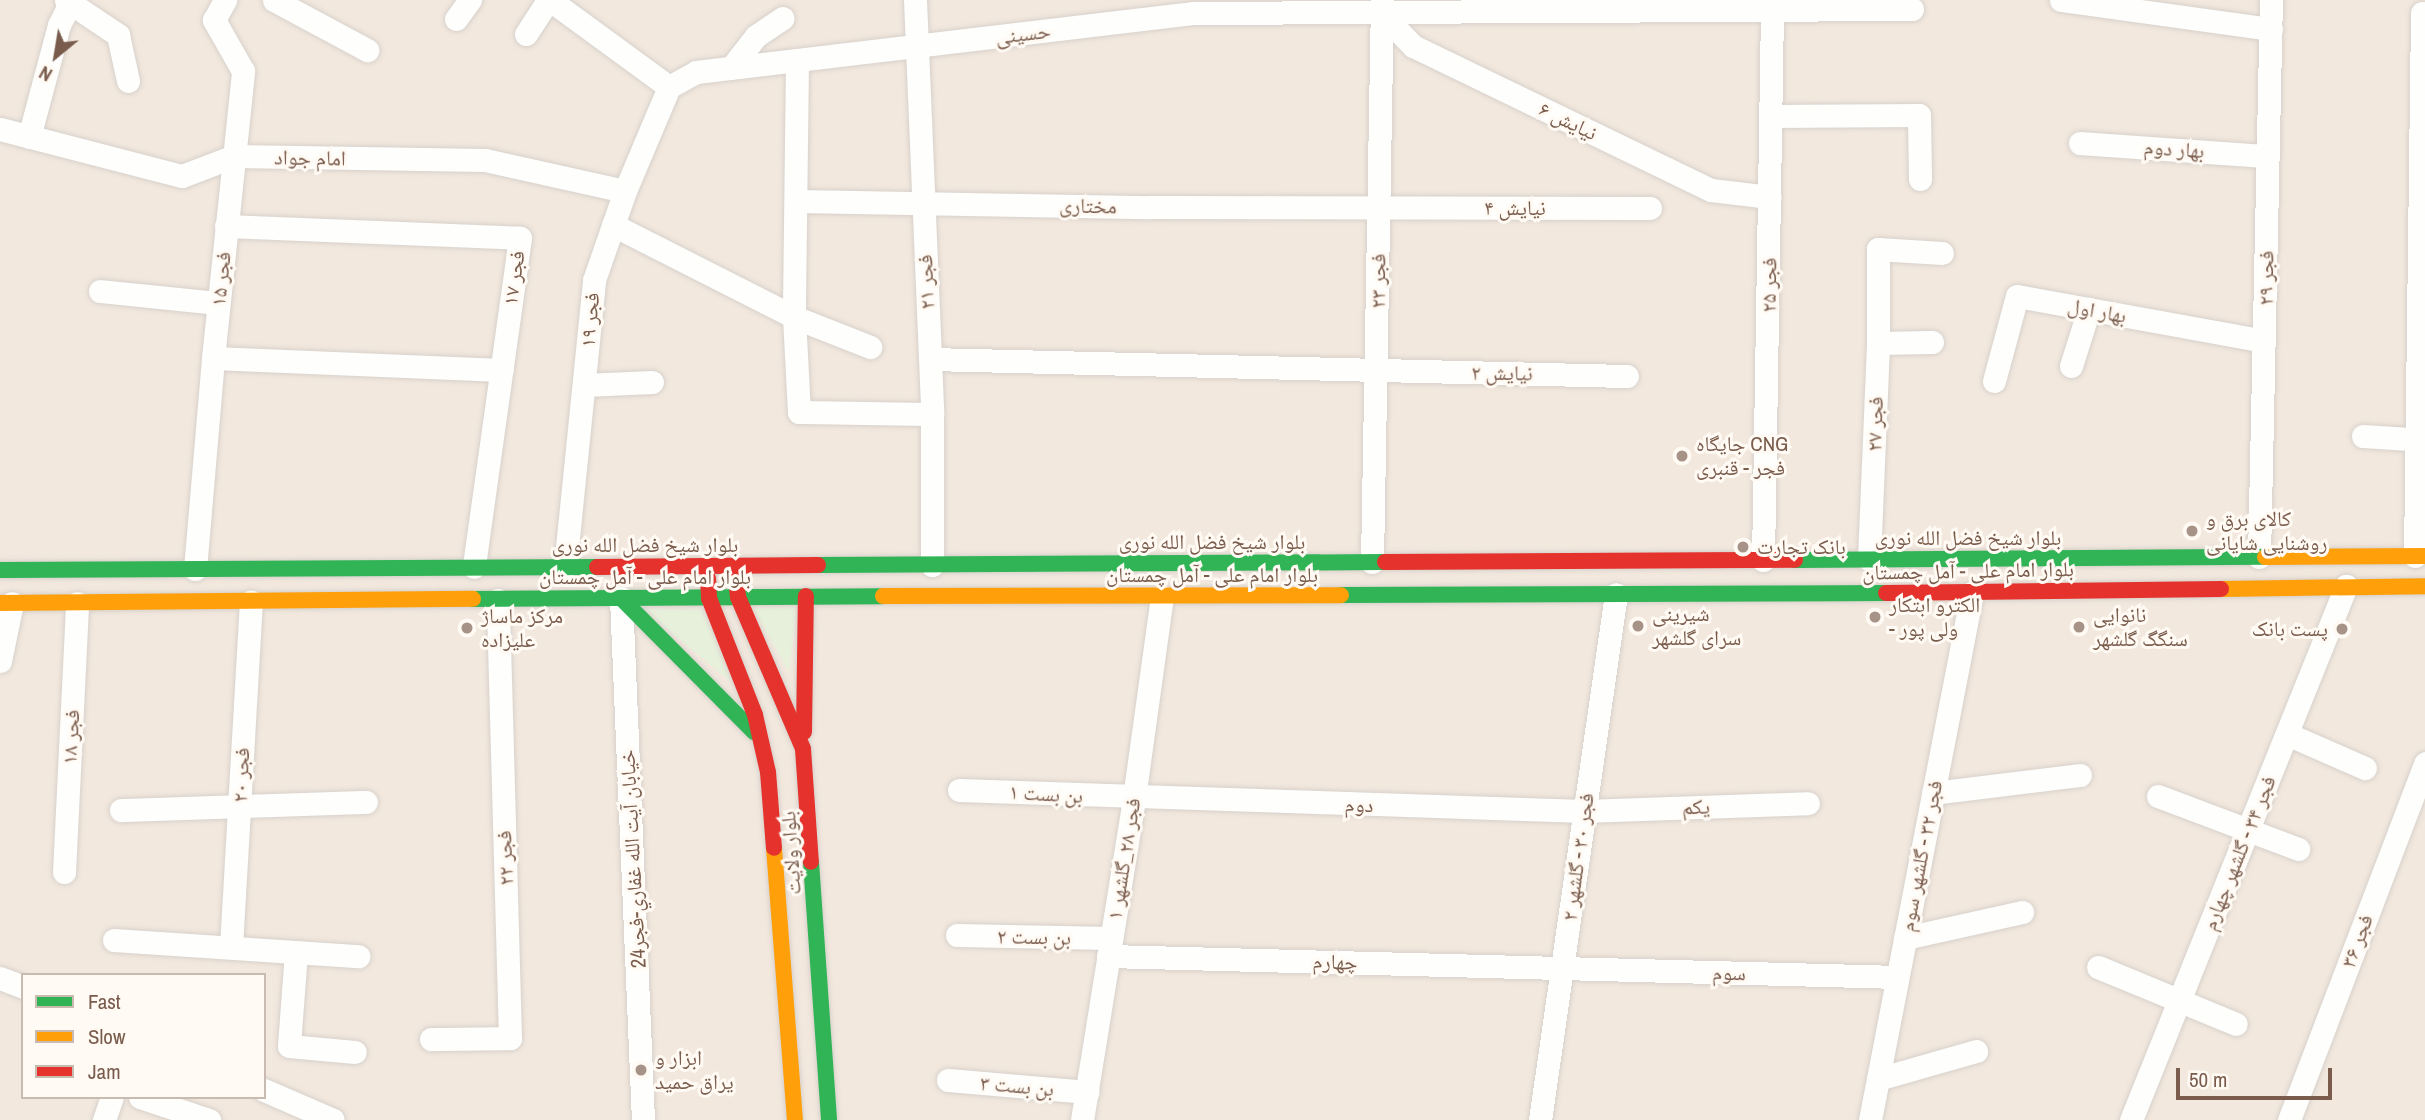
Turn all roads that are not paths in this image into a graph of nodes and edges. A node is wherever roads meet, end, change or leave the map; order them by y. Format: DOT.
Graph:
graph roads {
  1 [pos="225,0"];
  2 [pos="274,0"];
  3 [pos="470,0"];
  4 [pos="549,0"];
  5 [pos="915,0"];
  6 [pos="2061,0"];
  7 [pos="2272,0"];
  8 [pos="70,1"];
  9 [pos="1382,6"];
  10 [pos="1912,9"];
  11 [pos="1119,11"];
  12 [pos="1772,11"];
  13 [pos="2421,13"];
  14 [pos="783,18"];
  15 [pos="456,19"];
  16 [pos="2271,29"];
  17 [pos="526,34"];
  18 [pos="917,46"];
  19 [pos="368,50"];
  20 [pos="797,60"];
  21 [pos="731,68"];
  22 [pos="128,80"];
  23 [pos="669,87"];
  24 [pos="2423,92"];
  25 [pos="1771,117"];
  26 [pos="0,129"];
  27 [pos="29,137"];
  28 [pos="2080,143"];
  29 [pos="234,156"];
  30 [pos="2268,156"];
  31 [pos="1920,179"];
  32 [pos="625,191"];
  33 [pos="1770,197"];
  34 [pos="797,201"];
  35 [pos="923,203"];
  36 [pos="1379,208"];
  37 [pos="1650,208"];
  38 [pos="613,225"];
  39 [pos="226,226"];
  40 [pos="1941,253"];
  41 [pos="2422,265"];
  42 [pos="100,291"];
  43 [pos="219,303"];
  44 [pos="2088,309"];
  45 [pos="794,317"];
  46 [pos="2264,341"];
  47 [pos="1932,342"];
  48 [pos="1878,343"];
  49 [pos="870,347"];
  50 [pos="213,358"];
  51 [pos="930,359"];
  52 [pos="2071,366"];
  53 [pos="502,370"];
  54 [pos="1377,371"];
  55 [pos="1627,376"];
  56 [pos="652,382"];
  57 [pos="1994,382"];
  58 [pos="584,385"];
  59 [pos="932,414"];
  60 [pos="2363,436"];
  61 [pos="2421,440"];
  62 [pos="2420,556"];
  63 [pos="2259,557"];
  64 [pos="1869,559"];
  65 [pos="1763,560"];
  66 [pos="1372,562"];
  67 [pos="1016,564"];
  68 [pos="1090,564"];
  69 [pos="707,565"];
  70 [pos="932,565"];
  71 [pos="736,566"];
  72 [pos="474,567"];
  73 [pos="565,567"];
  74 [pos="195,569"];
  75 [pos="0,570"];
  76 [pos="2346,586"];
  77 [pos="2425,586"];
  78 [pos="1972,593"];
  79 [pos="1616,594"];
  80 [pos="806,596"];
  81 [pos="738,597"];
  82 [pos="1087,597"];
  83 [pos="1162,597"];
  84 [pos="621,598"];
  85 [pos="709,598"];
  86 [pos="1014,598"];
  87 [pos="498,600"];
  88 [pos="251,602"];
  89 [pos="6,603"];
  90 [pos="77,603"];
  91 [pos="0,662"];
  92 [pos="788,708"];
  93 [pos="755,715"];
  94 [pos="2287,734"];
  95 [pos="761,740"];
  96 [pos="803,749"];
  97 [pos="2425,763"];
  98 [pos="2365,768"];
  99 [pos="2080,775"];
  100 [pos="959,790"];
  101 [pos="1933,793"];
  102 [pos="2158,796"];
  103 [pos="1134,798"];
  104 [pos="366,802"];
  105 [pos="1808,803"];
  106 [pos="239,806"];
  107 [pos="121,810"];
  108 [pos="1584,811"];
  109 [pos="2248,829"];
  110 [pos="2298,849"];
  111 [pos="64,872"];
  112 [pos="2022,912"];
  113 [pos="957,935"];
  114 [pos="1905,938"];
  115 [pos="114,940"];
  116 [pos="231,947"];
  117 [pos="1110,947"];
  118 [pos="296,952"];
  119 [pos="358,956"];
  120 [pos="2098,967"];
  121 [pos="1561,969"];
  122 [pos="1898,977"];
  123 [pos="0,978"];
  124 [pos="21,986"];
  125 [pos="2180,999"];
  126 [pos="2236,1024"];
  127 [pos="431,1039"];
  128 [pos="1976,1051"];
  129 [pos="355,1052"];
  130 [pos="1878,1079"];
  131 [pos="948,1080"];
  132 [pos="266,1091"];
  133 [pos="1087,1091"];
  134 [pos="112,1099"];
  135 [pos="146,1099"];
  136 [pos="104,1120"];
  137 [pos="209,1120"];
  138 [pos="333,1120"];
  139 [pos="643,1120"];
  140 [pos="795,1120"];
  141 [pos="829,1120"];
  142 [pos="1082,1120"];
  143 [pos="1540,1120"];
  144 [pos="1870,1120"];
  145 [pos="2131,1120"];
  146 [pos="2289,1120"];
  1 -- 29 [label="street, فجر ۱۵"];
  2 -- 19 [label="street"];
  3 -- 15 [label="street"];
  4 -- 17 [label="street"];
  4 -- 23 [label="street"];
  5 -- 18 [label="street, فجر ۲۱"];
  6 -- 16 [label="street"];
  7 -- 16 [label="street, فجر ۲۹"];
  8 -- 22 [label="street"];
  8 -- 27 [label="street"];
  9 -- 11 [label="street, حسینی"];
  9 -- 12 [label="street, حسینی"];
  9 -- 33 [label="street, نیایش ۶"];
  9 -- 36 [label="street, فجر ۲۳"];
  10 -- 12 [label="street, حسینی"];
  11 -- 18 [label="street, حسینی"];
  12 -- 25 [label="street, فجر ۲۵"];
  13 -- 24 [label="street"];
  14 -- 21 [label="street"];
  16 -- 30 [label="street, فجر ۲۹"];
  18 -- 20 [label="street, حسینی"];
  18 -- 35 [label="street, فجر ۲۱"];
  20 -- 21 [label="street, حسینی"];
  20 -- 34 [label="street"];
  21 -- 23 [label="street, حسینی"];
  23 -- 32 [label="street, فجر ۱۹"];
  24 -- 41 [label="street"];
  25 -- 31 [label="street"];
  25 -- 33 [label="street, فجر ۲۵"];
  26 -- 27 [label="street, امام جواد"];
  27 -- 29 [label="street, امام جواد"];
  28 -- 30 [label="street, بهار دوم"];
  29 -- 32 [label="street, امام جواد"];
  29 -- 39 [label="street, فجر ۱۵"];
  30 -- 46 [label="street, فجر ۲۹"];
  32 -- 38 [label="street, فجر ۱۹"];
  33 -- 65 [label="street, فجر ۲۵"];
  34 -- 35 [label="street, مختاری"];
  34 -- 45 [label="street"];
  35 -- 36 [label="street, مختاری"];
  35 -- 51 [label="street, فجر ۲۱"];
  36 -- 37 [label="street, نیایش ۴"];
  36 -- 54 [label="street, فجر ۲۳"];
  38 -- 45 [label="street"];
  38 -- 58 [label="street, فجر ۱۹"];
  39 -- 43 [label="street, فجر ۱۵"];
  39 -- 53 [label="street, فجر ۱۷"];
  40 -- 48 [label="street, فجر ۲۷"];
  41 -- 61 [label="street"];
  42 -- 43 [label="street"];
  43 -- 50 [label="street, فجر ۱۵"];
  44 -- 46 [label="street, بهار اول"];
  44 -- 52 [label="street"];
  44 -- 57 [label="street, بهار اول"];
  45 -- 49 [label="street"];
  45 -- 59 [label="street"];
  46 -- 63 [label="street, فجر ۲۹"];
  47 -- 48 [label="street"];
  48 -- 64 [label="street, فجر ۲۷"];
  50 -- 53 [label="street"];
  50 -- 74 [label="street, فجر ۱۵"];
  51 -- 54 [label="street, نیایش ۲"];
  51 -- 59 [label="street, فجر ۲۱"];
  53 -- 72 [label="street, فجر ۱۷"];
  54 -- 55 [label="street, نیایش ۲"];
  54 -- 66 [label="street, فجر ۲۳"];
  56 -- 58 [label="street"];
  58 -- 73 [label="street, فجر ۱۹"];
  59 -- 70 [label="street, فجر ۲۱"];
  60 -- 61 [label="street"];
  61 -- 62 [label="street"];
  62 -- 63 [label="main road, بلوار شیخ فضل الله نوری"];
  63 -- 64 [label="main road, بلوار شیخ فضل الله نوری"];
  64 -- 65 [label="main road, بلوار شیخ فضل الله نوری"];
  65 -- 66 [label="main road, بلوار شیخ فضل الله نوری"];
  66 -- 68 [label="main road, بلوار شیخ فضل الله نوری"];
  67 -- 68 [label="main road, بلوار شیخ فضل الله نوری"];
  67 -- 70 [label="main road, بلوار شیخ فضل الله نوری"];
  67 -- 86 [label="main road"];
  68 -- 82 [label="main road"];
  69 -- 71 [label="main road, بلوار شیخ فضل الله نوری"];
  69 -- 73 [label="main road, بلوار شیخ فضل الله نوری"];
  69 -- 85 [label="main road, بلوار ولایت"];
  70 -- 71 [label="main road, بلوار شیخ فضل الله نوری"];
  71 -- 81 [label="main road"];
  72 -- 73 [label="main road, بلوار شیخ فضل الله نوری"];
  72 -- 74 [label="main road, بلوار شیخ فضل الله نوری"];
  74 -- 75 [label="main road, بلوار شیخ فضل الله نوری"];
  76 -- 77 [label="main road, بلوار امام علی - آمل چمستان"];
  76 -- 78 [label="main road, بلوار امام علی - آمل چمستان"];
  76 -- 94 [label="street, فجر ۳۴ - گلشهر چهارم"];
  78 -- 79 [label="main road, بلوار امام علی - آمل چمستان"];
  78 -- 101 [label="street, فجر ۳۲ - گلشهر سوم"];
  79 -- 83 [label="main road, بلوار امام علی - آمل چمستان"];
  79 -- 108 [label="street, فجر ۳۰ - گلشهر ۲"];
  80 -- 81 [label="main road, بلوار امام علی - آمل چمستان"];
  80 -- 86 [label="main road, بلوار امام علی - آمل چمستان"];
  80 -- 96 [label="main road"];
  81 -- 85 [label="main road, بلوار امام علی - آمل چمستان"];
  81 -- 92 [label="main road, بلوار ولایت"];
  82 -- 83 [label="main road, بلوار امام علی - آمل چمستان"];
  82 -- 86 [label="main road, بلوار امام علی - آمل چمستان"];
  83 -- 103 [label="street, فجر ۲۸_گلشهر ۱"];
  84 -- 85 [label="main road, بلوار امام علی - آمل چمستان"];
  84 -- 87 [label="main road, بلوار امام علی - آمل چمستان"];
  84 -- 95 [label="main road"];
  84 -- 139 [label="street, خيابان آيت الله غفاري-فجر24"];
  85 -- 93 [label="main road, بلوار ولایت"];
  87 -- 88 [label="main road, بلوار امام علی - آمل چمستان"];
  87 -- 127 [label="street, فجر ۲۲"];
  88 -- 90 [label="main road, بلوار امام علی - آمل چمستان"];
  88 -- 106 [label="street, فجر ۲۰"];
  89 -- 90 [label="main road, بلوار امام علی - آمل چمستان"];
  89 -- 91 [label="street"];
  90 -- 111 [label="street, فجر ۱۸"];
  92 -- 93 [label="main road"];
  92 -- 96 [label="main road, بلوار ولایت"];
  93 -- 95 [label="main road, بلوار ولایت"];
  94 -- 98 [label="street"];
  94 -- 109 [label="street, فجر ۳۴ - گلشهر چهارم"];
  95 -- 140 [label="main road, بلوار ولایت"];
  96 -- 141 [label="main road, بلوار ولایت"];
  97 -- 146 [label="street, فجر ۳۶"];
  99 -- 101 [label="street"];
  100 -- 103 [label="street, بن بست ۱"];
  101 -- 114 [label="street, فجر ۳۲ - گلشهر سوم"];
  102 -- 109 [label="street"];
  103 -- 108 [label="street, دوم"];
  103 -- 117 [label="street, فجر ۲۸_گلشهر ۱"];
  104 -- 106 [label="street"];
  105 -- 108 [label="street, یکم"];
  106 -- 107 [label="street"];
  106 -- 116 [label="street, فجر ۲۰"];
  108 -- 121 [label="street, فجر ۳۰ - گلشهر ۲"];
  109 -- 110 [label="street"];
  109 -- 125 [label="street, فجر ۳۴ - گلشهر چهارم"];
  112 -- 114 [label="street"];
  113 -- 117 [label="street, بن بست ۲"];
  114 -- 122 [label="street, فجر ۳۲ - گلشهر سوم"];
  115 -- 116 [label="street"];
  116 -- 118 [label="street"];
  117 -- 121 [label="street, چهارم"];
  117 -- 133 [label="street, فجر ۲۸_گلشهر ۱"];
  118 -- 119 [label="street"];
  118 -- 129 [label="street"];
  120 -- 125 [label="street"];
  121 -- 122 [label="street, سوم"];
  121 -- 143 [label="street, فجر ۳۰ - گلشهر ۲"];
  122 -- 130 [label="street, فجر ۳۲ - گلشهر سوم"];
  123 -- 124 [label="street"];
  125 -- 126 [label="street"];
  125 -- 145 [label="street, فجر ۳۴ - گلشهر چهارم"];
  128 -- 130 [label="street"];
  130 -- 144 [label="street, فجر ۳۲ - گلشهر سوم"];
  131 -- 133 [label="street, بن بست ۳"];
  132 -- 138 [label="street"];
  133 -- 142 [label="street, فجر ۲۸_گلشهر ۱"];
  134 -- 136 [label="street"];
  135 -- 137 [label="street"];
}
